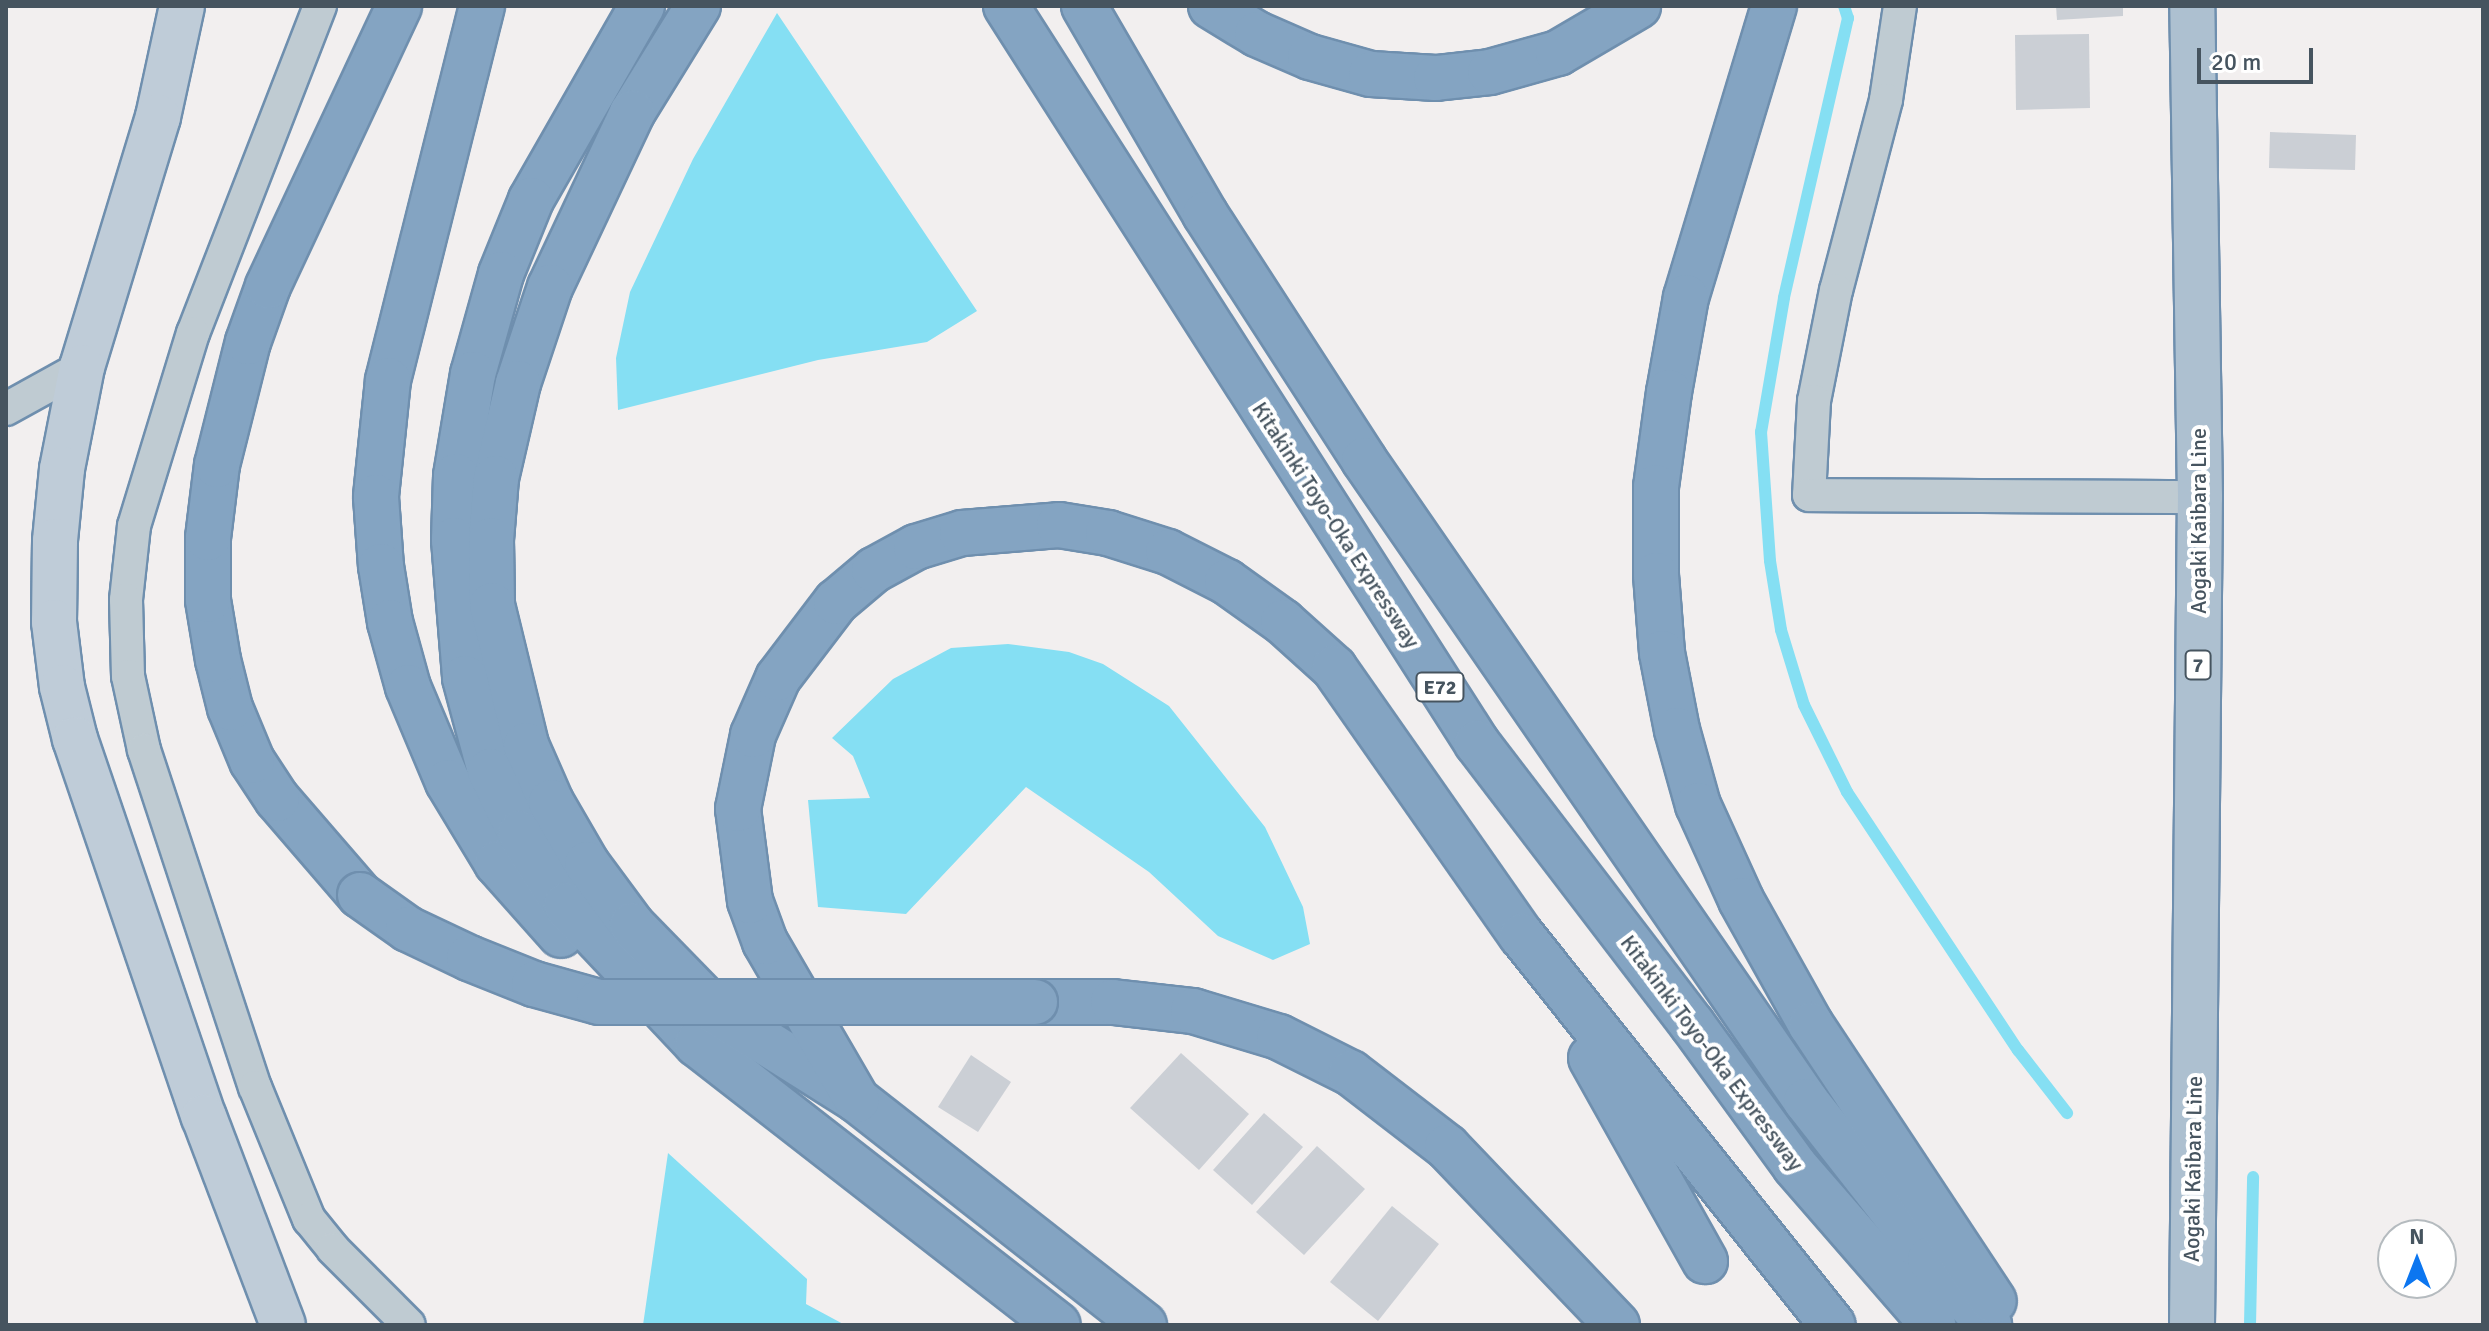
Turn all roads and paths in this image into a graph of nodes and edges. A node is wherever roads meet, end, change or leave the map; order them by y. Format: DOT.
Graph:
graph roads {
  1 [pos="182,6"];
  2 [pos="320,6"];
  3 [pos="399,6"];
  4 [pos="482,6"];
  5 [pos="642,6"];
  6 [pos="698,6"];
  7 [pos="1006,6"];
  8 [pos="1084,6"];
  9 [pos="1211,6"];
  10 [pos="1638,6"];
  11 [pos="1774,6"];
  12 [pos="1900,6"];
  13 [pos="2192,6"];
  14 [pos="82,367"];
  15 [pos="6,409"];
  16 [pos="2200,497"];
  17 [pos="1522,936"];
  18 [pos="697,1044"];
  19 [pos="857,1100"];
  20 [pos="1705,1261"];
  21 [pos="283,1325"];
  22 [pos="409,1325"];
  23 [pos="1058,1325"];
  24 [pos="1144,1325"];
  25 [pos="1617,1325"];
  26 [pos="1833,1325"];
  27 [pos="1933,1325"];
  28 [pos="1989,1325"];
  29 [pos="2005,1325"];
  30 [pos="2192,1325"];
  1 -- 14 [label="street"];
  2 -- 22 [label="street"];
  3 -- 25 [label="highway, bridge"];
  4 -- 18 [label="highway"];
  5 -- 18 [label="highway"];
  6 -- 19 [label="highway"];
  7 -- 27 [label="highway, Kitakinki Toyo-Oka Expressway / E72"];
  8 -- 28 [label="highway, Kitakinki Toyo-Oka Expressway"];
  9 -- 10 [label="highway"];
  11 -- 29 [label="highway"];
  12 -- 16 [label="street"];
  13 -- 16 [label="main road, Aogaki Kaibara Line / 7"];
  14 -- 15 [label="street"];
  14 -- 21 [label="street"];
  16 -- 30 [label="main road, Aogaki Kaibara Line / 7"];
  17 -- 19 [label="highway"];
  17 -- 20 [label="highway"];
  17 -- 26 [label="highway"];
  18 -- 23 [label="highway"];
  19 -- 24 [label="highway"];
}
